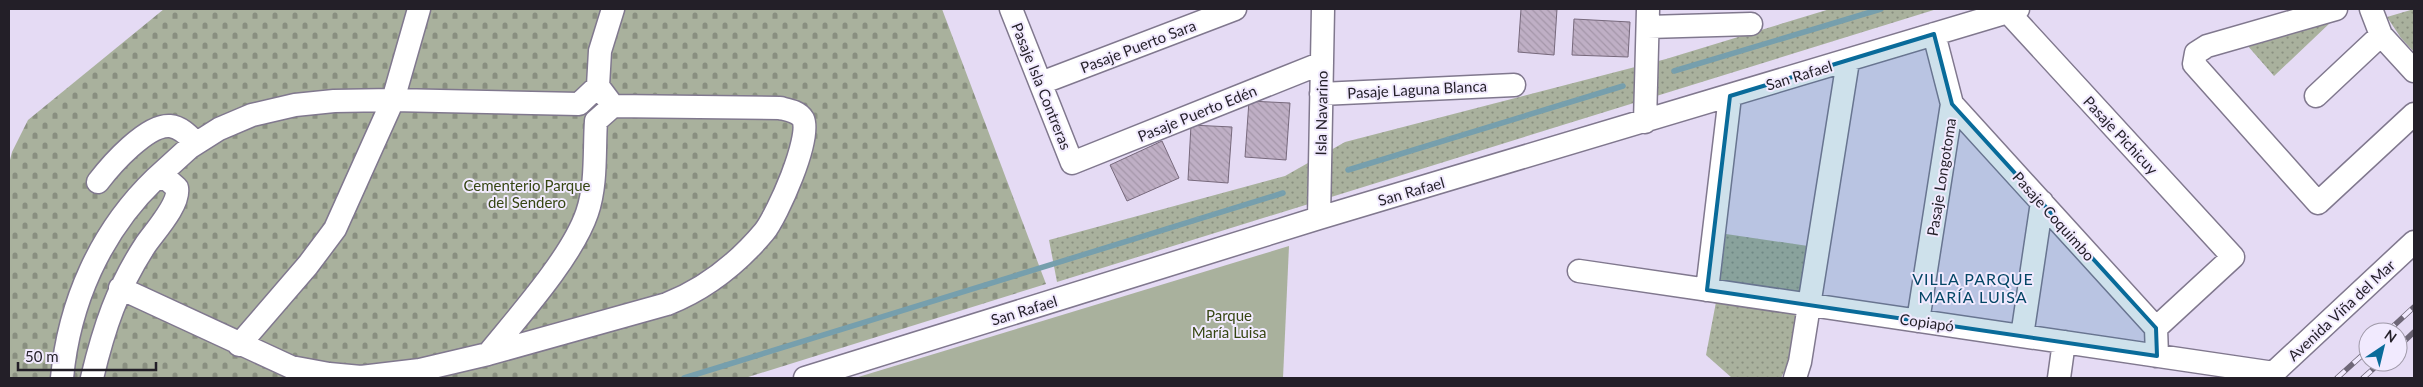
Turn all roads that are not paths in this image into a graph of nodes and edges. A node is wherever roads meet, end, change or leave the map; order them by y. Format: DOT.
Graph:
graph roads {
  1 [pos="419,9"];
  2 [pos="612,9"];
  3 [pos="1011,9"];
  4 [pos="1235,9"];
  5 [pos="1323,9"];
  6 [pos="2336,9"];
  7 [pos="2371,9"];
  8 [pos="2013,10"];
  9 [pos="1648,18"];
  10 [pos="1751,24"];
  11 [pos="1934,34"];
  12 [pos="2381,35"];
  13 [pos="1848,61"];
  14 [pos="1322,63"];
  15 [pos="2414,72"];
  16 [pos="1041,83"];
  17 [pos="1514,84"];
  18 [pos="598,86"];
  19 [pos="1321,94"];
  20 [pos="1730,96"];
  21 [pos="2316,96"];
  22 [pos="393,100"];
  23 [pos="579,104"];
  24 [pos="1952,104"];
  25 [pos="605,114"];
  26 [pos="2414,114"];
  27 [pos="1645,122"];
  28 [pos="196,143"];
  29 [pos="1072,163"];
  30 [pos="155,179"];
  31 [pos="98,182"];
  32 [pos="2042,202"];
  33 [pos="1319,218"];
  34 [pos="2414,242"];
  35 [pos="1579,271"];
  36 [pos="120,288"];
  37 [pos="1707,290"];
  38 [pos="1809,304"];
  39 [pos="1918,321"];
  40 [pos="2156,328"];
  41 [pos="2022,336"];
  42 [pos="2064,342"];
  43 [pos="239,345"];
  44 [pos="488,354"];
  45 [pos="2156,356"];
  46 [pos="1803,373"];
  47 [pos="2271,376"];
  48 [pos="62,378"];
  49 [pos="92,378"];
  50 [pos="805,378"];
  51 [pos="2059,378"];
  1 -- 22 [label="street"];
  2 -- 18 [label="street"];
  3 -- 16 [label="street, Pasaje Isla Contreras"];
  4 -- 16 [label="street, Pasaje Puerto Sara"];
  5 -- 14 [label="street, Isla Navarino"];
  6 -- 26 [label="street"];
  7 -- 12 [label="street"];
  8 -- 11 [label="street, San Rafael"];
  8 -- 40 [label="street, Pasaje Pichicuy"];
  9 -- 10 [label="street"];
  9 -- 27 [label="street"];
  11 -- 13 [label="street, San Rafael"];
  11 -- 24 [label="street, Pasaje Longotoma"];
  12 -- 15 [label="street"];
  12 -- 21 [label="street"];
  13 -- 20 [label="street, San Rafael"];
  13 -- 38 [label="street"];
  14 -- 19 [label="street, Isla Navarino"];
  14 -- 29 [label="street, Pasaje Puerto Edén"];
  16 -- 29 [label="street, Pasaje Isla Contreras"];
  17 -- 19 [label="street, Pasaje Laguna Blanca"];
  18 -- 23 [label="street"];
  18 -- 25 [label="street"];
  19 -- 33 [label="street, Isla Navarino"];
  20 -- 27 [label="street, San Rafael"];
  20 -- 37 [label="street"];
  22 -- 23 [label="street"];
  22 -- 28 [label="street"];
  22 -- 43 [label="street"];
  23 -- 25 [label="street"];
  24 -- 32 [label="street, Pasaje Coquimbo"];
  24 -- 39 [label="street, Pasaje Longotoma"];
  25 -- 44 [label="street"];
  25 -- 44 [label="street"];
  27 -- 33 [label="street, San Rafael"];
  28 -- 30 [label="street"];
  28 -- 31 [label="street"];
  30 -- 36 [label="street"];
  30 -- 48 [label="street"];
  32 -- 40 [label="street, Pasaje Coquimbo"];
  32 -- 41 [label="street"];
  33 -- 50 [label="street, San Rafael"];
  34 -- 47 [label="street, Avenida Viña del Mar"];
  35 -- 37 [label="street, Copiapó"];
  36 -- 43 [label="street"];
  36 -- 49 [label="street"];
  37 -- 38 [label="street, Copiapó"];
  38 -- 39 [label="street, Copiapó"];
  38 -- 46 [label="street"];
  39 -- 41 [label="street, Copiapó"];
  40 -- 45 [label="street"];
  41 -- 42 [label="street, Copiapó"];
  42 -- 45 [label="street, Copiapó"];
  42 -- 51 [label="street"];
  43 -- 44 [label="street"];
  45 -- 47 [label="street, Copiapó"];
}
